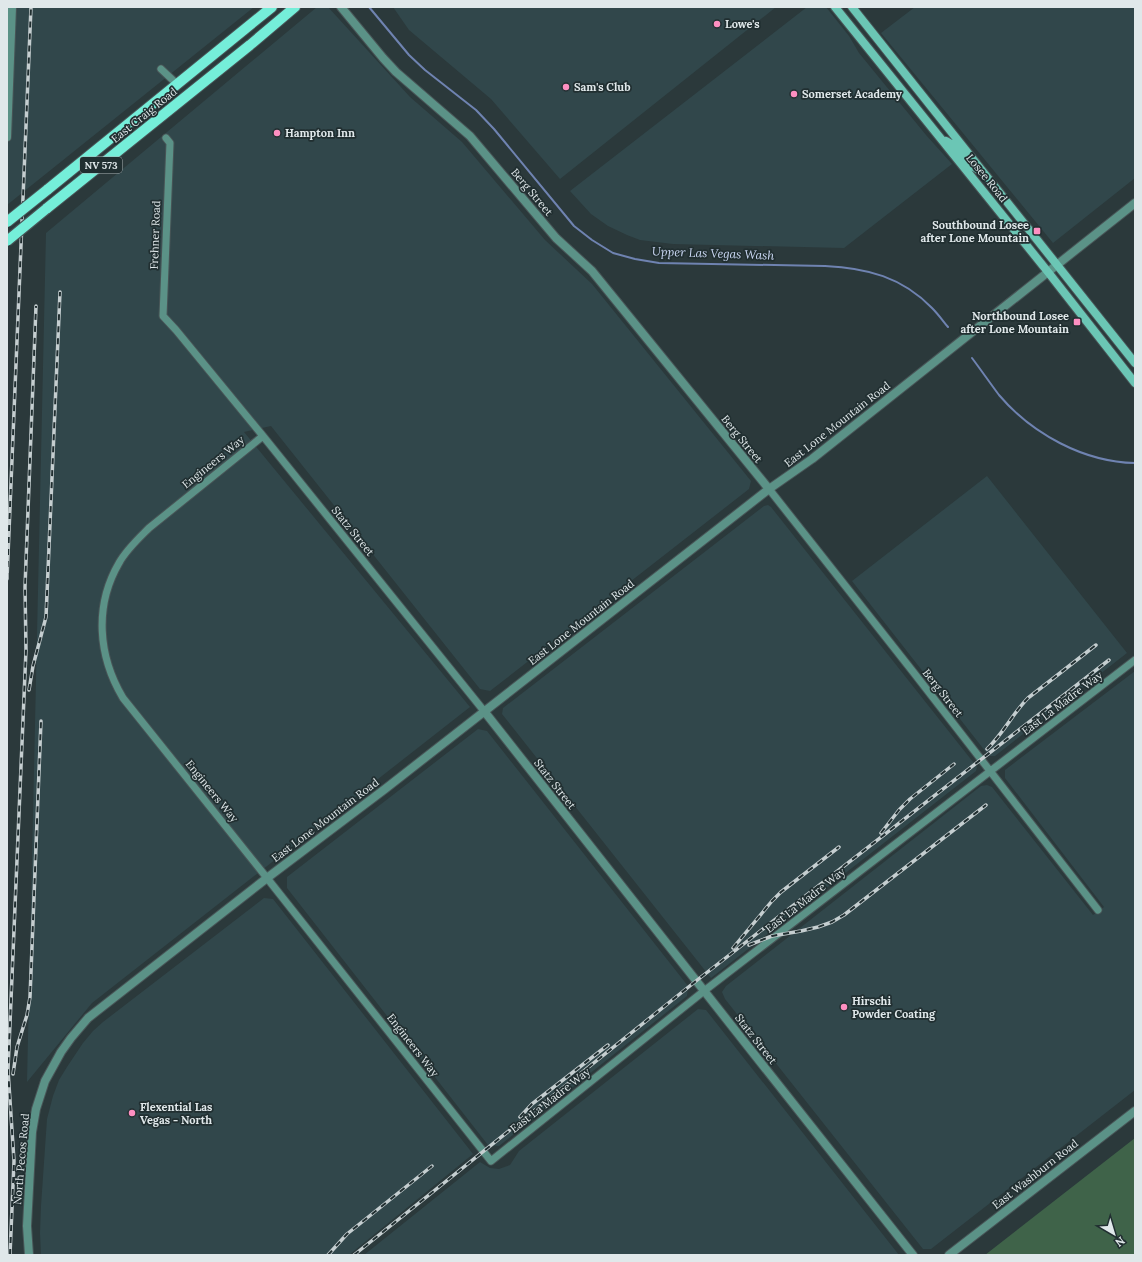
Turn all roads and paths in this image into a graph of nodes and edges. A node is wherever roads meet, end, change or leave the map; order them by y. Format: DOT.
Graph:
graph roads {
  1 [pos="12,7"];
  2 [pos="272,7"];
  3 [pos="296,7"];
  4 [pos="341,7"];
  5 [pos="835,7"];
  6 [pos="852,7"];
  7 [pos="161,69"];
  8 [pos="177,84"];
  9 [pos="911,102"];
  10 [pos="951,132"];
  11 [pos="7,137"];
  12 [pos="939,137"];
  13 [pos="166,138"];
  14 [pos="983,173"];
  15 [pos="1135,204"];
  16 [pos="7,222"];
  17 [pos="7,241"];
  18 [pos="1057,265"];
  19 [pos="1048,272"];
  20 [pos="176,330"];
  21 [pos="1135,363"];
  22 [pos="1135,383"];
  23 [pos="263,436"];
  24 [pos="769,489"];
  25 [pos="1135,660"];
  26 [pos="484,711"];
  27 [pos="990,771"];
  28 [pos="267,878"];
  29 [pos="1098,910"];
  30 [pos="704,991"];
  31 [pos="52,1068"];
  32 [pos="1135,1111"];
  33 [pos="490,1161"];
  34 [pos="29,1255"];
  35 [pos="913,1255"];
  36 [pos="949,1255"];
  1 -- 11 [label="street"];
  2 -- 8 [label="main road, East Craig Road"];
  3 -- 17 [label="main road, East Craig Road / NV 573, bridge"];
  4 -- 24 [label="street, Berg Street"];
  5 -- 9 [label="main road, Losee Road"];
  6 -- 10 [label="main road, Losee Road"];
  7 -- 8 [label="street"];
  8 -- 16 [label="main road, East Craig Road / NV 573, bridge"];
  9 -- 10 [label="main road"];
  9 -- 12 [label="main road, Losee Road"];
  10 -- 14 [label="main road, Losee Road"];
  12 -- 14 [label="main road"];
  12 -- 19 [label="main road, Losee Road"];
  13 -- 20 [label="street, Frehner Road"];
  14 -- 18 [label="main road, Losee Road"];
  15 -- 18 [label="street, East Lone Mountain Road"];
  18 -- 19 [label="street, East Lone Mountain Road"];
  18 -- 21 [label="main road, Losee Road"];
  19 -- 22 [label="main road, Losee Road"];
  19 -- 24 [label="street, East Lone Mountain Road"];
  20 -- 23 [label="street, Statz Street"];
  23 -- 26 [label="street, Statz Street"];
  23 -- 28 [label="street, Engineers Way"];
  24 -- 26 [label="street, East Lone Mountain Road"];
  24 -- 27 [label="street, Berg Street"];
  25 -- 27 [label="street, East La Madre Way"];
  26 -- 28 [label="street, East Lone Mountain Road"];
  26 -- 30 [label="street, Statz Street"];
  27 -- 29 [label="street, Berg Street"];
  27 -- 30 [label="street, East La Madre Way"];
  28 -- 31 [label="street, East Lone Mountain Road"];
  28 -- 33 [label="street, Engineers Way"];
  30 -- 33 [label="street, East La Madre Way"];
  30 -- 35 [label="street, Statz Street"];
  31 -- 34 [label="street, North Pecos Road"];
  32 -- 36 [label="street, East Washburn Road"];
}
